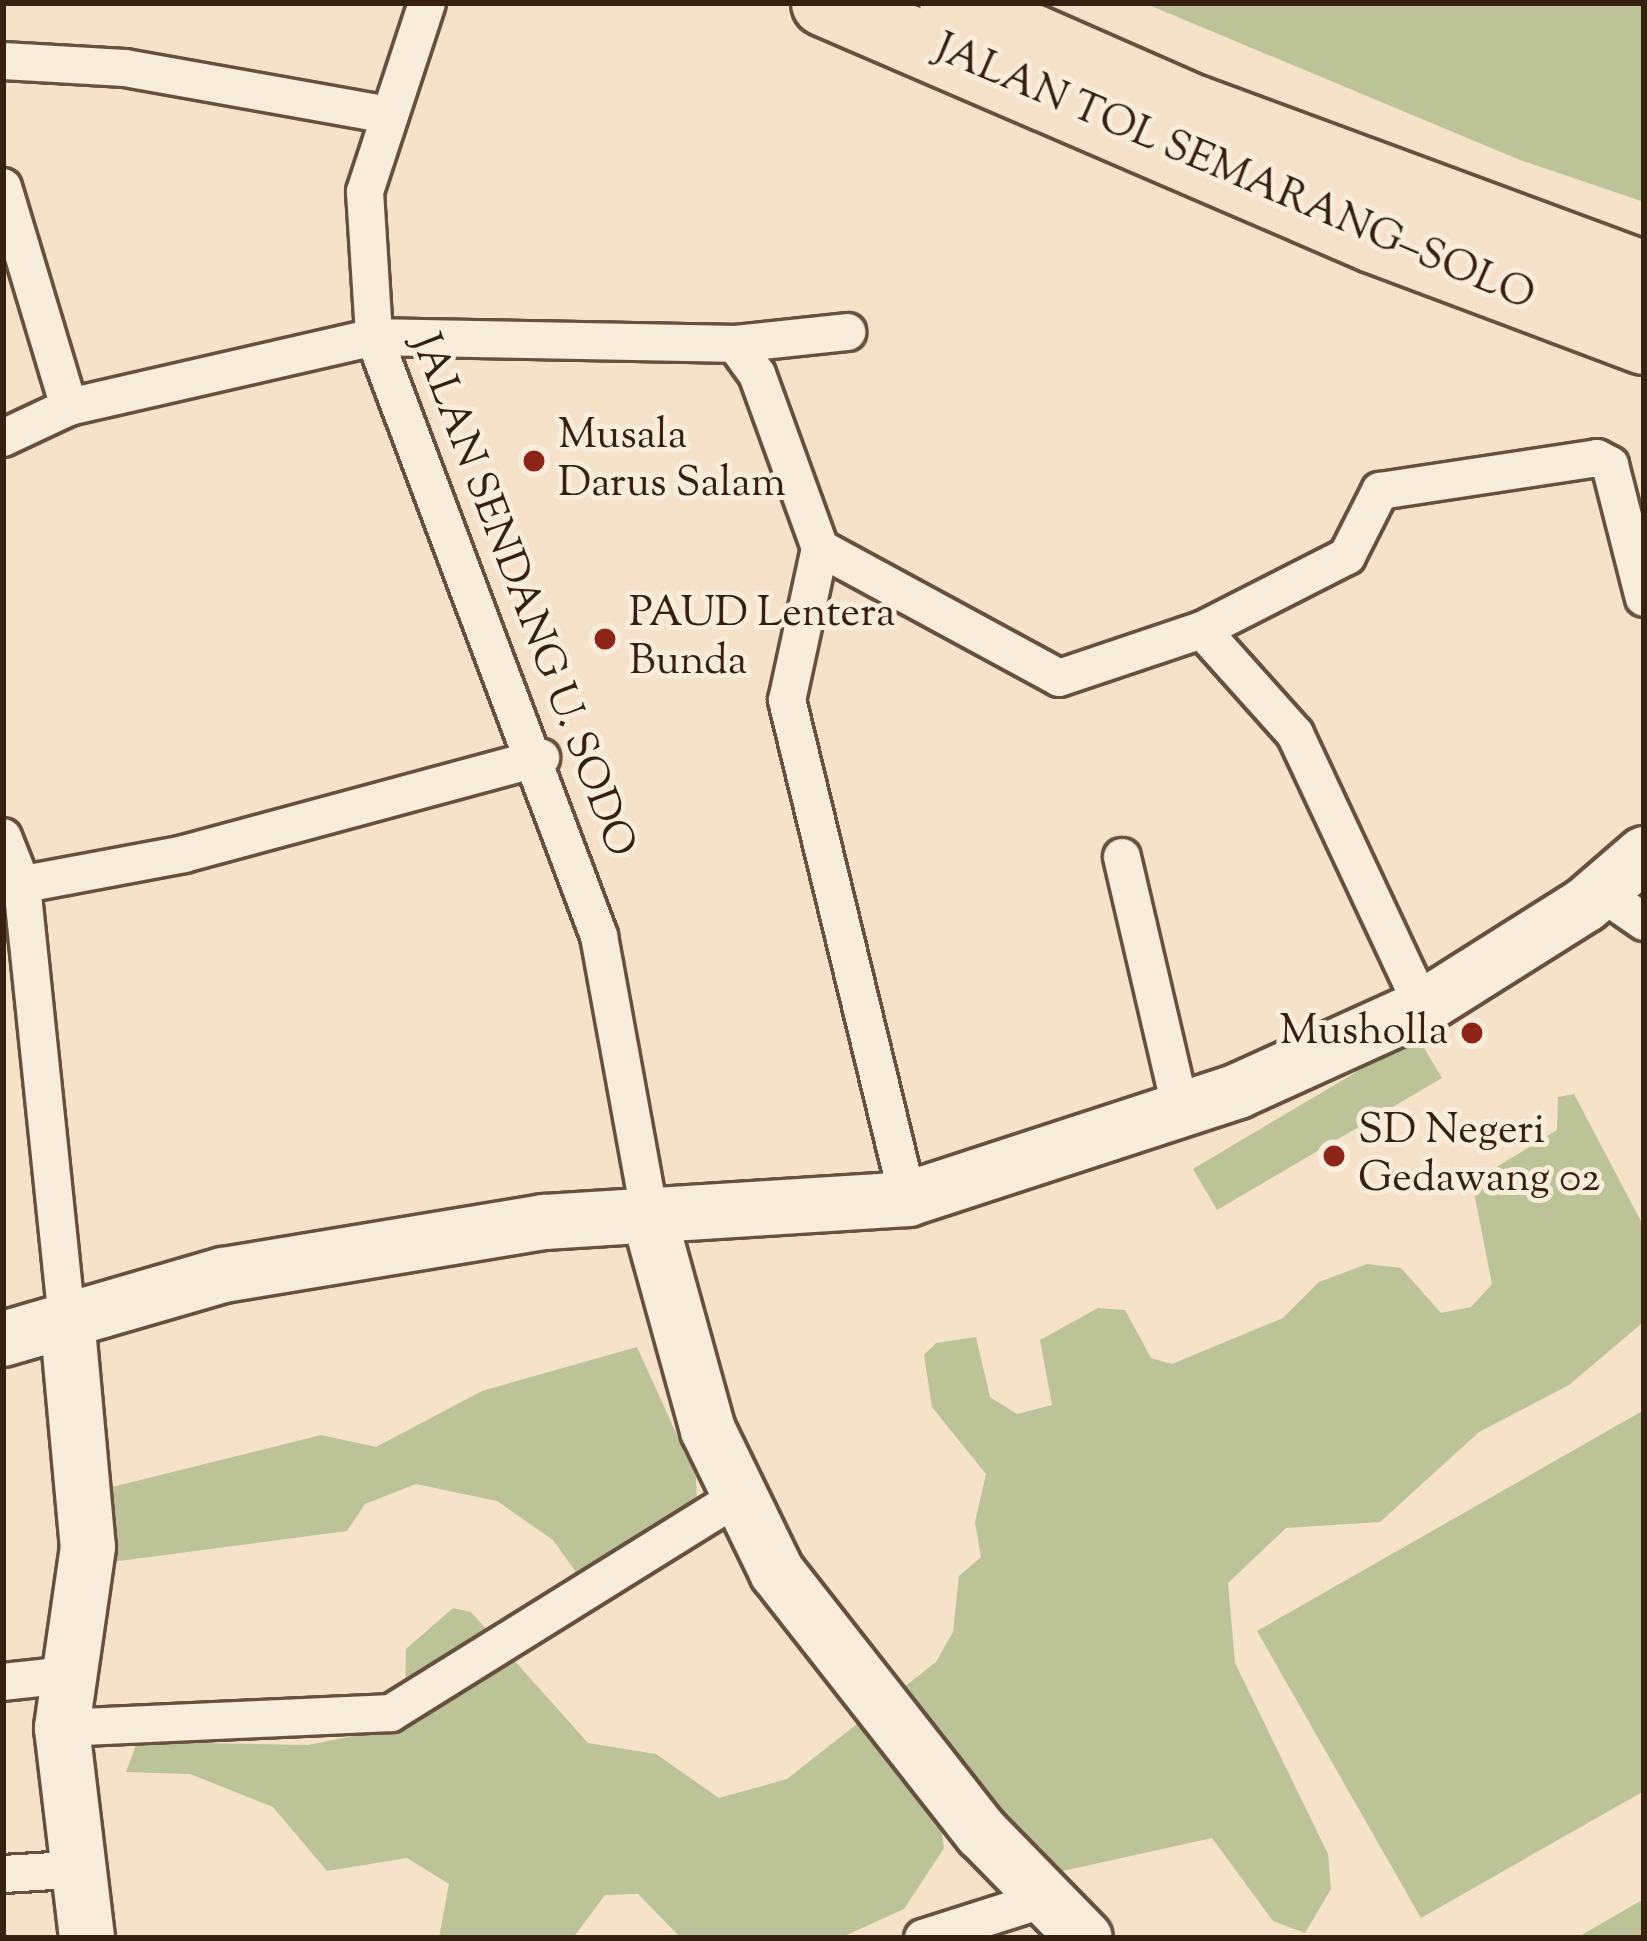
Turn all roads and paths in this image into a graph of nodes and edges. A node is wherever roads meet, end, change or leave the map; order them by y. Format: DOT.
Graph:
graph roads {
  1 [pos="427,3"];
  2 [pos="825,3"];
  3 [pos="953,3"];
  4 [pos="3,61"];
  5 [pos="390,115"];
  6 [pos="3,187"];
  7 [pos="1644,275"];
  8 [pos="847,332"];
  9 [pos="374,337"];
  10 [pos="1644,341"];
  11 [pos="735,344"];
  12 [pos="70,406"];
  13 [pos="3,438"];
  14 [pos="820,548"];
  15 [pos="1644,598"];
  16 [pos="1202,630"];
  17 [pos="541,758"];
  18 [pos="3,837"];
  19 [pos="1644,854"];
  20 [pos="1122,857"];
  21 [pos="12,886"];
  22 [pos="1623,908"];
  23 [pos="1423,1006"];
  24 [pos="1181,1110"];
  25 [pos="908,1199"];
  26 [pos="651,1223"];
  27 [pos="67,1318"];
  28 [pos="3,1339"];
  29 [pos="740,1496"];
  30 [pos="67,1675"];
  31 [pos="3,1682"];
  32 [pos="62,1728"];
  33 [pos="71,1870"];
  34 [pos="3,1874"];
  35 [pos="1045,1899"];
  36 [pos="87,1938"];
  37 [pos="923,1938"];
  38 [pos="1084,1938"];
  1 -- 5 [label="street, JALAN SENDANG U. SODO"];
  2 -- 10 [label="highway, JALAN TOL SEMARANG–SOLO"];
  3 -- 7 [label="highway, JALAN TOL SEMARANG–SOLO"];
  4 -- 5 [label="street"];
  5 -- 9 [label="street, JALAN SENDANG U. SODO"];
  6 -- 12 [label="street"];
  8 -- 11 [label="street"];
  9 -- 11 [label="street"];
  9 -- 12 [label="street"];
  9 -- 17 [label="street, JALAN SENDANG U. SODO"];
  11 -- 14 [label="street"];
  12 -- 13 [label="street"];
  14 -- 16 [label="street"];
  14 -- 25 [label="street"];
  15 -- 16 [label="street"];
  16 -- 23 [label="street"];
  17 -- 21 [label="street"];
  17 -- 26 [label="street, JALAN SENDANG U. SODO"];
  18 -- 21 [label="street"];
  19 -- 22 [label="street"];
  20 -- 24 [label="street"];
  21 -- 27 [label="street"];
  22 -- 23 [label="street"];
  23 -- 24 [label="street"];
  24 -- 25 [label="street"];
  25 -- 26 [label="street"];
  26 -- 27 [label="street"];
  26 -- 29 [label="street"];
  27 -- 28 [label="street"];
  27 -- 30 [label="street"];
  29 -- 32 [label="street"];
  29 -- 35 [label="street"];
  30 -- 31 [label="street"];
  30 -- 32 [label="street"];
  32 -- 33 [label="street"];
  33 -- 34 [label="street"];
  33 -- 36 [label="street"];
  35 -- 37 [label="street"];
  35 -- 38 [label="street"];
}
